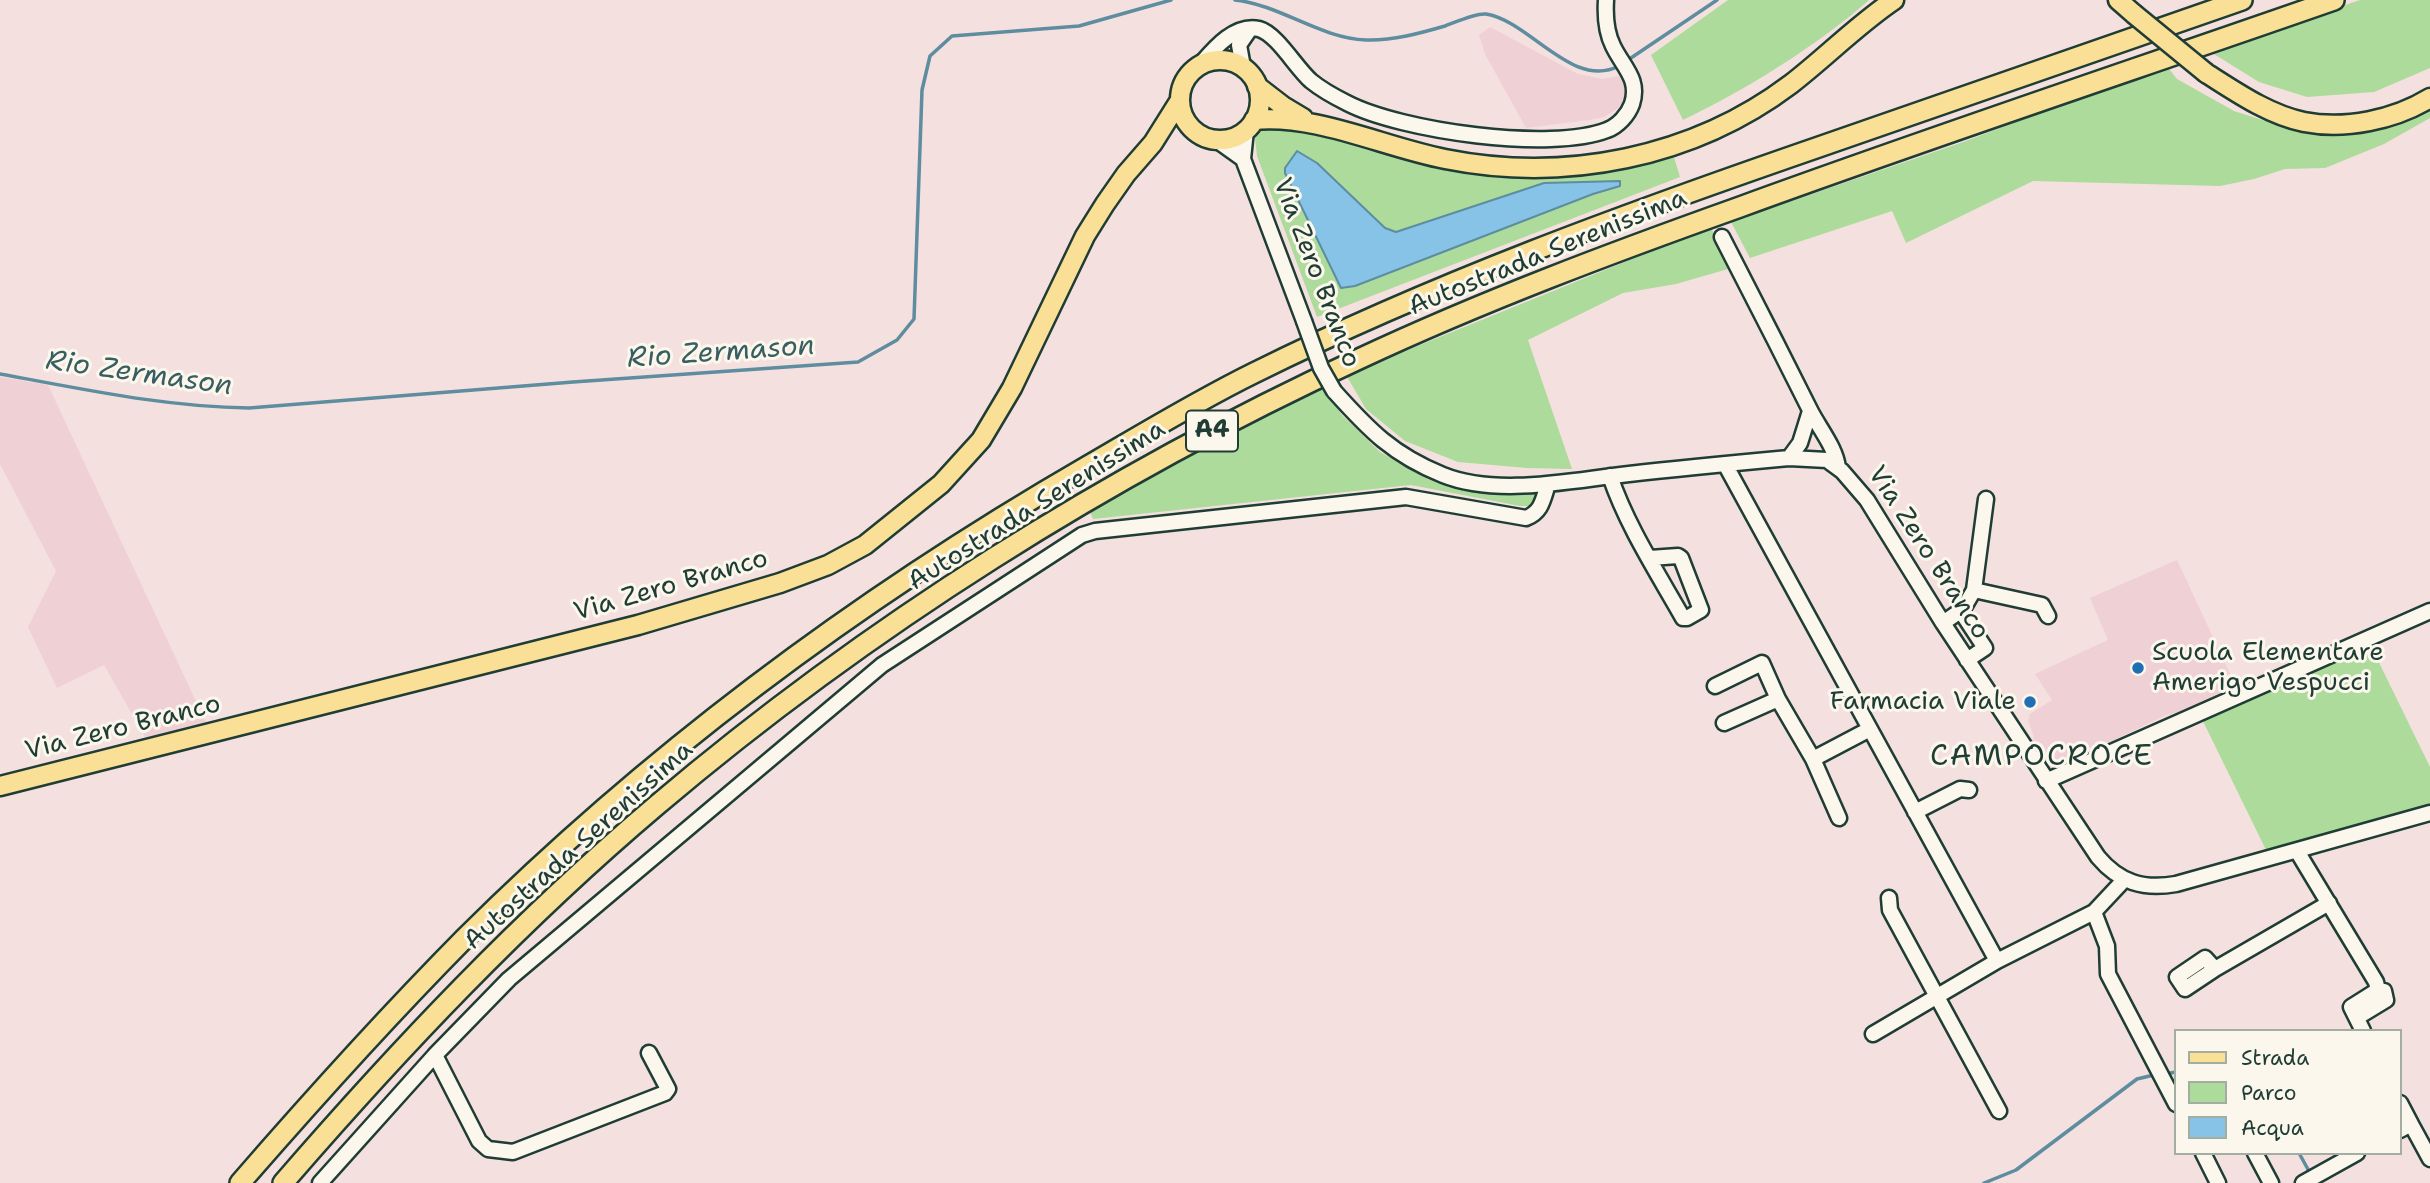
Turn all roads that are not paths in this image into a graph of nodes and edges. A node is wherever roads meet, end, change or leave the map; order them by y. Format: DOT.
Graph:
graph roads {
  1 [pos="1894,0"];
  2 [pos="2118,0"];
  3 [pos="2242,0"];
  4 [pos="2334,0"];
  5 [pos="1606,2"];
  6 [pos="1250,29"];
  7 [pos="1199,66"];
  8 [pos="1243,67"];
  9 [pos="1257,86"];
  10 [pos="2430,98"];
  11 [pos="1180,100"];
  12 [pos="1309,121"];
  13 [pos="1250,125"];
  14 [pos="1194,129"];
  15 [pos="1215,139"];
  16 [pos="1153,143"];
  17 [pos="1243,159"];
  18 [pos="1721,237"];
  19 [pos="1810,411"];
  20 [pos="1788,458"];
  21 [pos="1725,464"];
  22 [pos="1838,468"];
  23 [pos="1610,476"];
  24 [pos="1548,484"];
  25 [pos="1986,499"];
  26 [pos="1650,558"];
  27 [pos="1974,590"];
  28 [pos="1960,610"];
  29 [pos="2430,611"];
  30 [pos="2048,616"];
  31 [pos="1943,623"];
  32 [pos="1967,660"];
  33 [pos="1715,686"];
  34 [pos="1778,699"];
  35 [pos="1724,723"];
  36 [pos="1870,729"];
  37 [pos="1813,759"];
  38 [pos="2046,781"];
  39 [pos="0,786"];
  40 [pos="1969,790"];
  41 [pos="1915,812"];
  42 [pos="2430,813"];
  43 [pos="1839,818"];
  44 [pos="2297,851"];
  45 [pos="2124,880"];
  46 [pos="1889,898"];
  47 [pos="2329,903"];
  48 [pos="2094,912"];
  49 [pos="1997,961"];
  50 [pos="2215,969"];
  51 [pos="1936,996"];
  52 [pos="2360,1024"];
  53 [pos="1873,1034"];
  54 [pos="649,1053"];
  55 [pos="435,1055"];
  56 [pos="2174,1100"];
  57 [pos="1999,1111"];
  58 [pos="2406,1127"];
  59 [pos="2204,1155"];
  60 [pos="2256,1155"];
  61 [pos="2353,1155"];
  62 [pos="2430,1159"];
  63 [pos="2305,1182"];
  64 [pos="240,1183"];
  65 [pos="283,1183"];
  66 [pos="320,1183"];
  67 [pos="2218,1183"];
  68 [pos="2271,1183"];
  1 -- 12 [label="main road"];
  2 -- 10 [label="main road, bridge"];
  3 -- 64 [label="highway, Autostrada Serenissima / A4"];
  4 -- 65 [label="highway, Autostrada Serenissima / A4"];
  5 -- 6 [label="street"];
  6 -- 7 [label="street"];
  6 -- 8 [label="street"];
  7 -- 8 [label="main road"];
  7 -- 11 [label="main road"];
  8 -- 9 [label="main road"];
  9 -- 12 [label="main road"];
  9 -- 13 [label="main road"];
  11 -- 14 [label="main road"];
  11 -- 16 [label="main road, Via Zero Branco"];
  12 -- 13 [label="main road"];
  13 -- 15 [label="main road"];
  13 -- 17 [label="street"];
  14 -- 15 [label="main road"];
  14 -- 16 [label="main road"];
  15 -- 17 [label="street"];
  16 -- 39 [label="main road, Via Zero Branco"];
  17 -- 24 [label="street, Via Zero Branco, bridge"];
  18 -- 19 [label="street"];
  19 -- 20 [label="street"];
  19 -- 22 [label="street"];
  20 -- 21 [label="street, Via Zero Branco"];
  20 -- 22 [label="street, Via Zero Branco"];
  21 -- 23 [label="street, Via Zero Branco"];
  21 -- 36 [label="street"];
  22 -- 31 [label="street, Via Zero Branco"];
  23 -- 24 [label="street, Via Zero Branco"];
  23 -- 26 [label="street"];
  24 -- 55 [label="street"];
  25 -- 27 [label="street"];
  26 -- 26 [label="street"];
  27 -- 28 [label="street"];
  27 -- 30 [label="street"];
  28 -- 31 [label="street"];
  28 -- 32 [label="street"];
  29 -- 38 [label="street"];
  31 -- 32 [label="street, Via Zero Branco"];
  32 -- 38 [label="street, Via Zero Branco"];
  33 -- 34 [label="street"];
  34 -- 35 [label="street"];
  34 -- 37 [label="street"];
  36 -- 37 [label="street"];
  36 -- 41 [label="street"];
  37 -- 43 [label="street"];
  38 -- 45 [label="street, Via Zero Branco"];
  40 -- 41 [label="street"];
  41 -- 49 [label="street"];
  42 -- 44 [label="street"];
  44 -- 45 [label="street"];
  44 -- 47 [label="street"];
  45 -- 48 [label="street"];
  46 -- 51 [label="street"];
  47 -- 50 [label="street"];
  47 -- 52 [label="street"];
  48 -- 49 [label="street"];
  48 -- 56 [label="street"];
  49 -- 51 [label="street"];
  51 -- 53 [label="street"];
  51 -- 57 [label="street"];
  54 -- 55 [label="street"];
  55 -- 66 [label="street"];
  58 -- 62 [label="street"];
  59 -- 67 [label="street"];
  60 -- 68 [label="street"];
  61 -- 63 [label="street"];
}
